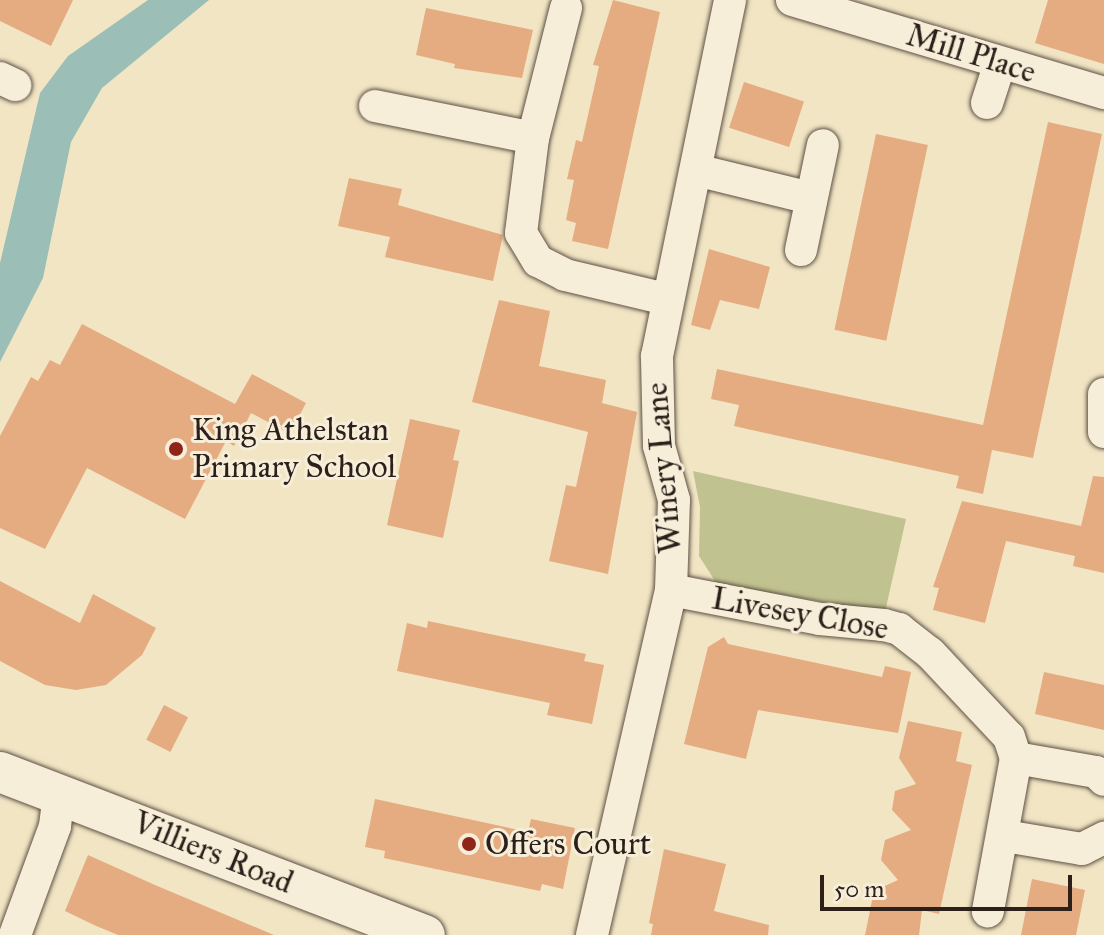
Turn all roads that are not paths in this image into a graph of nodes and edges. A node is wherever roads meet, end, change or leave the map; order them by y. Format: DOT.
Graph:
graph roads {
  1 [pos="730,0"];
  2 [pos="792,0"];
  3 [pos="566,8"];
  4 [pos="1000,63"];
  5 [pos="1104,93"];
  6 [pos="987,103"];
  7 [pos="375,106"];
  8 [pos="533,138"];
  9 [pos="823,145"];
  10 [pos="696,170"];
  11 [pos="810,198"];
  12 [pos="801,250"];
  13 [pos="666,299"];
  14 [pos="1104,394"];
  15 [pos="1104,432"];
  16 [pos="671,590"];
  17 [pos="1016,758"];
  18 [pos="0,772"];
  19 [pos="1104,780"];
  20 [pos="59,792"];
  21 [pos="1005,836"];
  22 [pos="1104,838"];
  23 [pos="988,911"];
  24 [pos="15,935"];
  25 [pos="425,935"];
  26 [pos="592,935"];
  1 -- 10 [label="street, Winery Lane"];
  2 -- 4 [label="street, Mill Place"];
  3 -- 8 [label="street"];
  4 -- 5 [label="street, Mill Place"];
  4 -- 6 [label="street"];
  7 -- 8 [label="street"];
  8 -- 13 [label="street"];
  9 -- 11 [label="street"];
  10 -- 11 [label="street"];
  10 -- 13 [label="street, Winery Lane"];
  11 -- 12 [label="street"];
  13 -- 16 [label="street, Winery Lane"];
  14 -- 15 [label="street"];
  16 -- 17 [label="street, Livesey Close"];
  16 -- 26 [label="street, Winery Lane"];
  17 -- 19 [label="street"];
  17 -- 21 [label="street"];
  18 -- 20 [label="street, Villiers Road"];
  20 -- 24 [label="street"];
  20 -- 25 [label="street, Villiers Road"];
  21 -- 22 [label="street"];
  21 -- 23 [label="street"];
}
